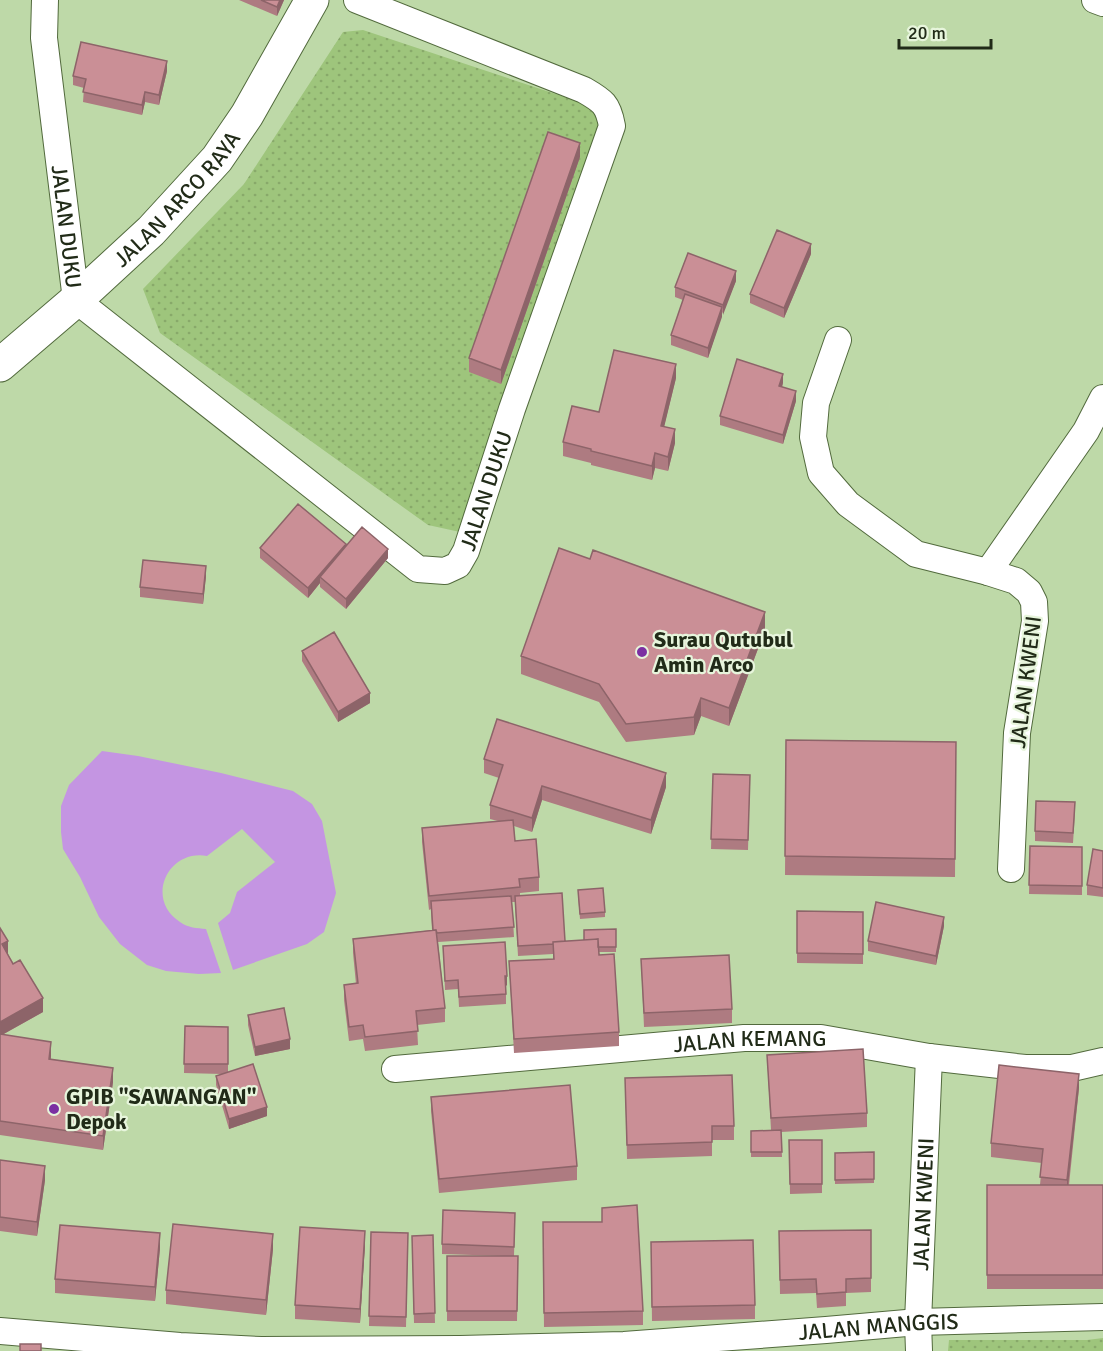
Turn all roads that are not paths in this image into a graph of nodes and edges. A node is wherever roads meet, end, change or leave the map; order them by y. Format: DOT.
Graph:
graph roads {
  1 [pos="45,0"];
  2 [pos="312,0"];
  3 [pos="357,0"];
  4 [pos="1095,0"];
  5 [pos="1103,3"];
  6 [pos="76,300"];
  7 [pos="838,340"];
  8 [pos="0,365"];
  9 [pos="1103,398"];
  10 [pos="988,572"];
  11 [pos="1011,869"];
  12 [pos="929,1058"];
  13 [pos="1103,1061"];
  14 [pos="394,1069"];
  15 [pos="1103,1317"];
  16 [pos="918,1322"];
  17 [pos="0,1331"];
  18 [pos="261,1351"];
  19 [pos="919,1351"];
  1 -- 6 [label="street, JALAN DUKU"];
  2 -- 6 [label="main road, JALAN ARCO RAYA"];
  3 -- 6 [label="street, JALAN DUKU"];
  4 -- 5 [label="street"];
  6 -- 8 [label="main road, JALAN ARCO RAYA"];
  7 -- 10 [label="street, JALAN KWENI"];
  9 -- 10 [label="street"];
  10 -- 11 [label="street, JALAN KWENI"];
  12 -- 13 [label="street, JALAN KEMANG"];
  12 -- 14 [label="street, JALAN KEMANG"];
  12 -- 16 [label="street, JALAN KWENI"];
  15 -- 16 [label="street, JALAN MANGGIS"];
  16 -- 18 [label="street, JALAN MANGGIS"];
  16 -- 19 [label="street, JALAN KWENI"];
  17 -- 18 [label="street, JALAN MANGGIS"];
}
